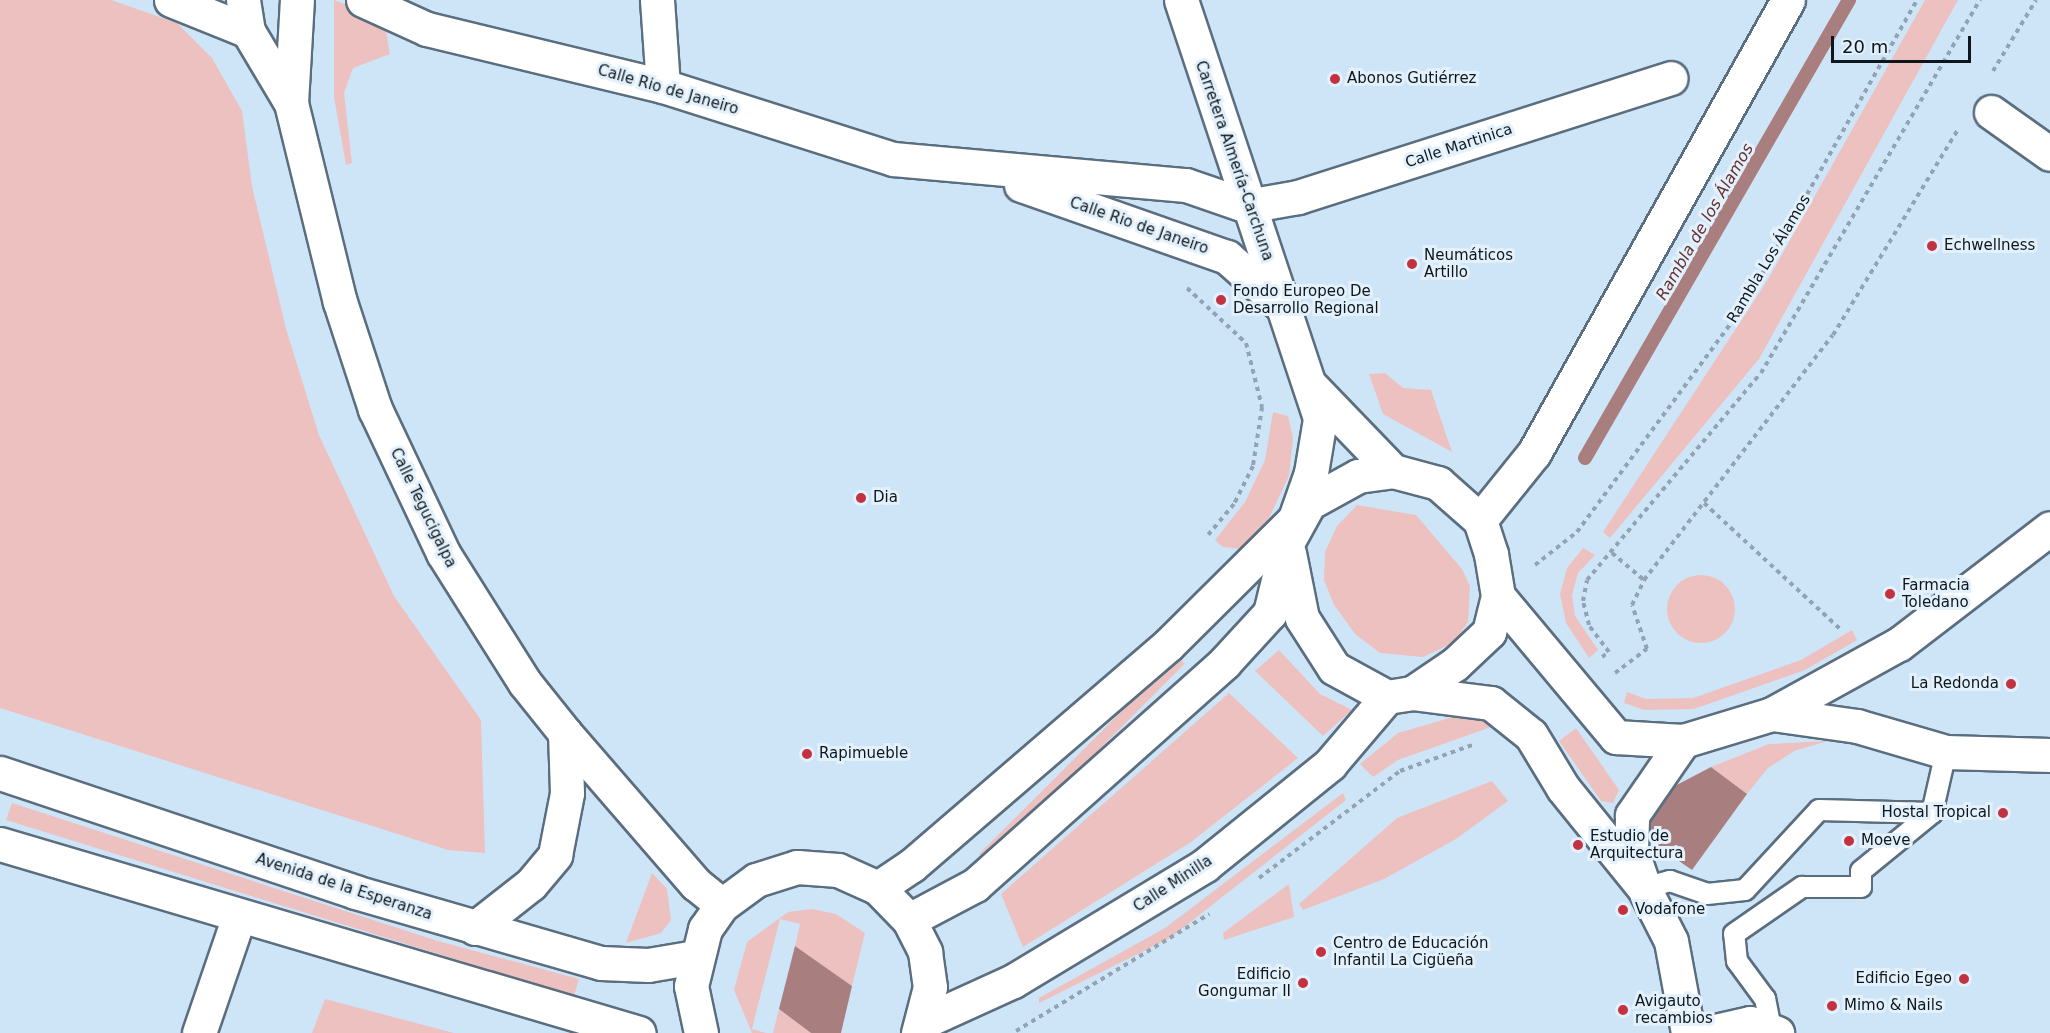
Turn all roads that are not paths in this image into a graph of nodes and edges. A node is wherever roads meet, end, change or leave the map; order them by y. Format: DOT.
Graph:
graph roads {
  1 [pos="171,0"];
  2 [pos="297,0"];
  3 [pos="363,0"];
  4 [pos="657,0"];
  5 [pos="1181,0"];
  6 [pos="1788,0"];
  7 [pos="245,16"];
  8 [pos="1670,78"];
  9 [pos="663,86"];
  10 [pos="291,103"];
  11 [pos="1977,117"];
  12 [pos="2050,154"];
  13 [pos="977,170"];
  14 [pos="1247,206"];
  15 [pos="1285,309"];
  16 [pos="1313,388"];
  17 [pos="1393,471"];
  18 [pos="1480,520"];
  19 [pos="2050,528"];
  20 [pos="1291,531"];
  21 [pos="1498,596"];
  22 [pos="1400,695"];
  23 [pos="1772,714"];
  24 [pos="565,733"];
  25 [pos="1683,741"];
  26 [pos="1946,752"];
  27 [pos="2050,755"];
  28 [pos="0,772"];
  29 [pos="1932,813"];
  30 [pos="0,844"];
  31 [pos="878,888"];
  32 [pos="1644,888"];
  33 [pos="722,906"];
  34 [pos="239,916"];
  35 [pos="909,920"];
  36 [pos="475,928"];
  37 [pos="694,957"];
  38 [pos="921,1028"];
  39 [pos="1774,1031"];
  40 [pos="199,1033"];
  41 [pos="639,1033"];
  42 [pos="701,1033"];
  43 [pos="1688,1033"];
  44 [pos="1706,1033"];
  1 -- 7 [label="street"];
  2 -- 10 [label="street, Calle Tegucigalpa"];
  3 -- 9 [label="street, Calle Rio de Janeiro"];
  4 -- 9 [label="street"];
  5 -- 14 [label="street, Carretera Almería-Carchuna"];
  6 -- 18 [label="street"];
  7 -- 10 [label="street, Calle Tegucigalpa"];
  8 -- 14 [label="street, Calle Martinica"];
  9 -- 13 [label="street, Calle Rio de Janeiro"];
  10 -- 24 [label="street, Calle Tegucigalpa"];
  11 -- 12 [label="street"];
  13 -- 14 [label="street, Calle Rio de Janeiro"];
  13 -- 15 [label="street, Calle Rio de Janeiro"];
  14 -- 15 [label="street, Carretera Almería-Carchuna"];
  15 -- 16 [label="street, Carretera Almería-Carchuna"];
  16 -- 17 [label="street, Carretera Almería-Carchuna"];
  16 -- 20 [label="street, Carretera Almería-Carchuna"];
  17 -- 18 [label="street"];
  17 -- 20 [label="street"];
  18 -- 21 [label="street"];
  19 -- 23 [label="street"];
  20 -- 22 [label="street"];
  20 -- 31 [label="street"];
  20 -- 35 [label="street"];
  21 -- 22 [label="street"];
  21 -- 25 [label="street"];
  22 -- 32 [label="street"];
  22 -- 38 [label="street, Calle Minilla"];
  23 -- 25 [label="street"];
  23 -- 26 [label="street"];
  24 -- 33 [label="street, Calle Tegucigalpa"];
  24 -- 36 [label="street"];
  25 -- 32 [label="street"];
  26 -- 27 [label="street"];
  26 -- 29 [label="lane"];
  28 -- 36 [label="street, Avenida de la Esperanza"];
  29 -- 32 [label="lane"];
  29 -- 39 [label="lane"];
  30 -- 34 [label="street"];
  31 -- 33 [label="street"];
  31 -- 35 [label="street"];
  32 -- 43 [label="street"];
  33 -- 37 [label="street"];
  34 -- 40 [label="street"];
  34 -- 41 [label="street"];
  35 -- 38 [label="street"];
  36 -- 37 [label="street, Avenida de la Esperanza"];
  37 -- 42 [label="street"];
  39 -- 44 [label="street"];
}
